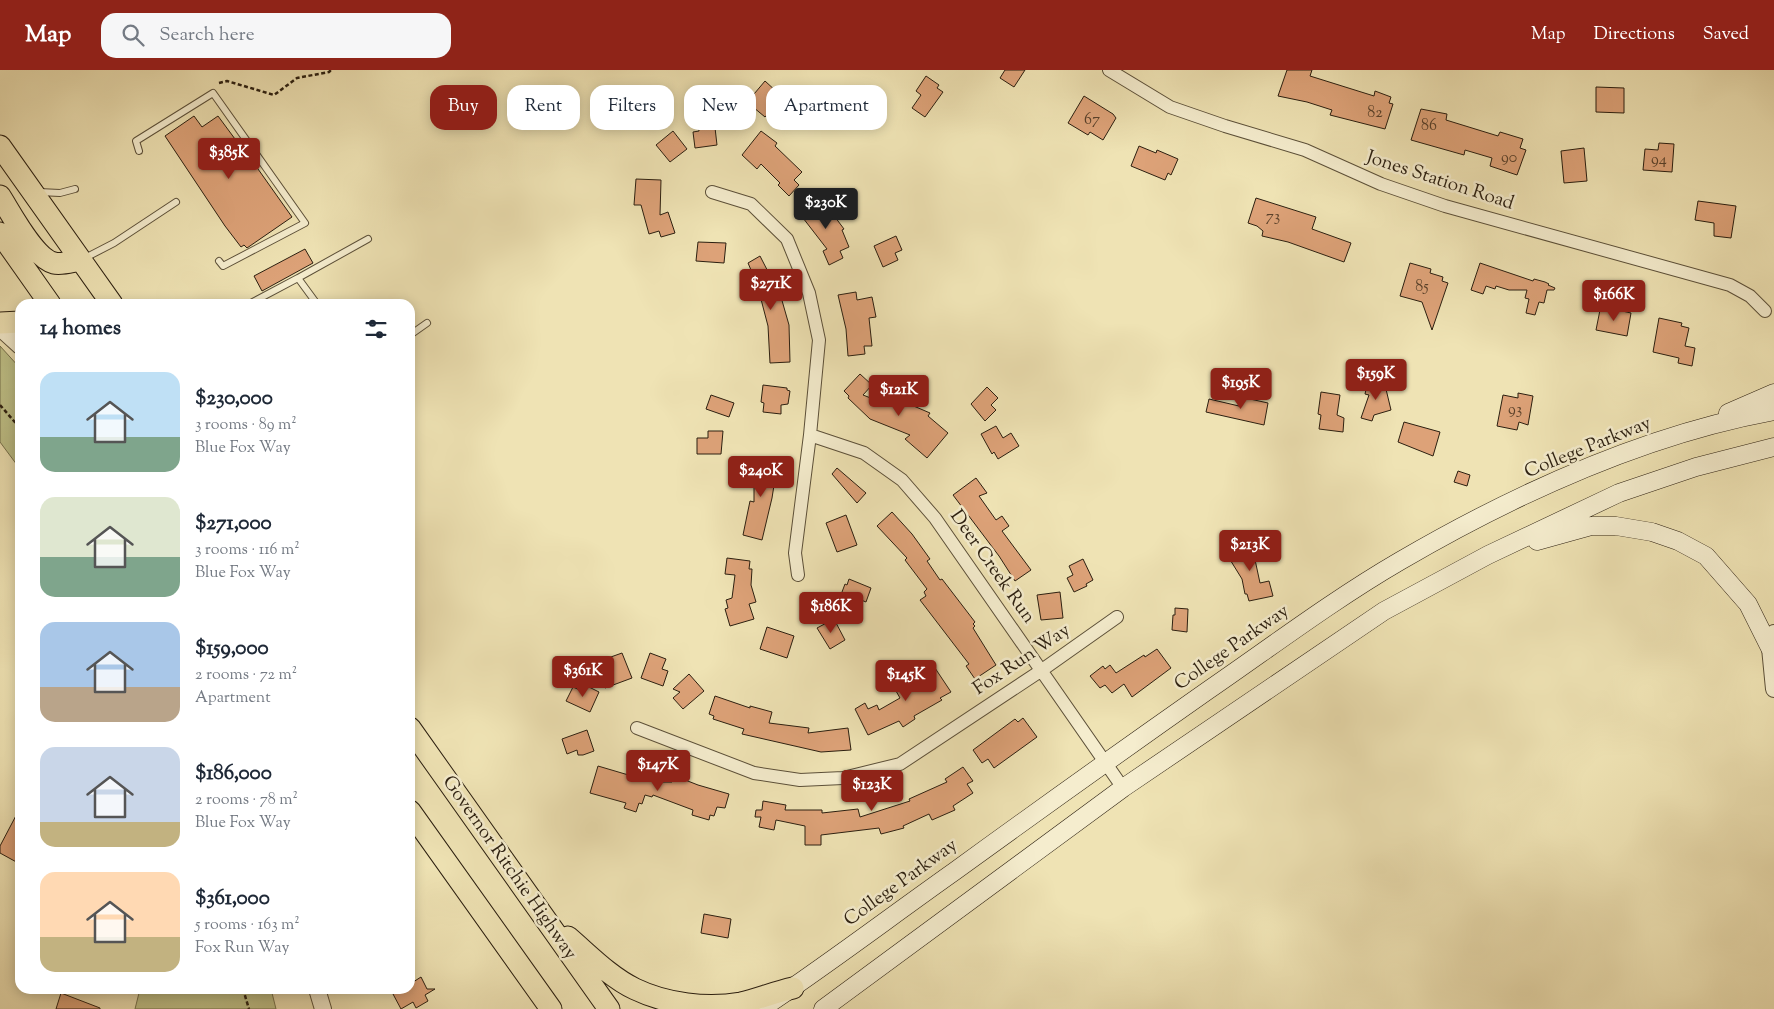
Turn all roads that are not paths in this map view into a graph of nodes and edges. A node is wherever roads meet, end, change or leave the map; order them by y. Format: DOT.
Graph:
graph roads {
  1 [pos="1109,70"];
  2 [pos="0,146"];
  3 [pos="139,151"];
  4 [pos="75,190"];
  5 [pos="32,192"];
  6 [pos="712,192"];
  7 [pos="0,196"];
  8 [pos="176,202"];
  9 [pos="2,239"];
  10 [pos="368,239"];
  11 [pos="81,260"];
  12 [pos="219,260"];
  13 [pos="298,278"];
  14 [pos="46,299"];
  15 [pos="108,299"];
  16 [pos="258,299"];
  17 [pos="313,299"];
  18 [pos="1765,311"];
  19 [pos="15,322"];
  20 [pos="0,323"];
  21 [pos="427,323"];
  22 [pos="0,328"];
  23 [pos="415,331"];
  24 [pos="15,342"];
  25 [pos="1774,393"];
  26 [pos="1774,411"];
  27 [pos="1688,432"];
  28 [pos="810,435"];
  29 [pos="1774,447"];
  30 [pos="1488,555"];
  31 [pos="798,575"];
  32 [pos="1117,617"];
  33 [pos="1772,640"];
  34 [pos="1042,670"];
  35 [pos="1774,689"];
  36 [pos="637,728"];
  37 [pos="415,735"];
  38 [pos="1105,762"];
  39 [pos="1124,788"];
  40 [pos="415,818"];
  41 [pos="543,916"];
  42 [pos="793,988"];
  43 [pos="318,994"];
  44 [pos="323,1009"];
  45 [pos="551,1009"];
  46 [pos="609,1009"];
  47 [pos="761,1009"];
  48 [pos="823,1009"];
  1 -- 18 [label="street, Jones Station Road"];
  2 -- 5 [label="highway"];
  3 -- 12 [label="lane"];
  4 -- 5 [label="lane"];
  5 -- 11 [label="highway"];
  6 -- 28 [label="street"];
  7 -- 11 [label="highway"];
  8 -- 11 [label="lane"];
  9 -- 14 [label="highway"];
  10 -- 13 [label="lane"];
  11 -- 15 [label="highway"];
  13 -- 16 [label="lane"];
  13 -- 17 [label="lane"];
  19 -- 20 [label="highway"];
  21 -- 23 [label="lane"];
  22 -- 24 [label="street"];
  25 -- 27 [label="main road"];
  26 -- 27 [label="main road, College Parkway"];
  27 -- 38 [label="main road, College Parkway"];
  28 -- 31 [label="street"];
  28 -- 34 [label="street, Deer Creek Run"];
  29 -- 30 [label="main road"];
  30 -- 33 [label="main road"];
  30 -- 39 [label="main road"];
  32 -- 34 [label="street, Fox Run Way"];
  33 -- 35 [label="street"];
  34 -- 36 [label="street, Fox Run Way"];
  34 -- 38 [label="street, Deer Creek Run"];
  37 -- 41 [label="highway, Governor Ritchie Highway"];
  38 -- 39 [label="street, Deer Creek Run"];
  38 -- 42 [label="main road, College Parkway"];
  39 -- 48 [label="main road"];
  40 -- 45 [label="highway"];
  41 -- 42 [label="highway"];
  41 -- 46 [label="highway, Governor Ritchie Highway"];
  42 -- 47 [label="main road, College Parkway"];
  43 -- 44 [label="street"];
}
